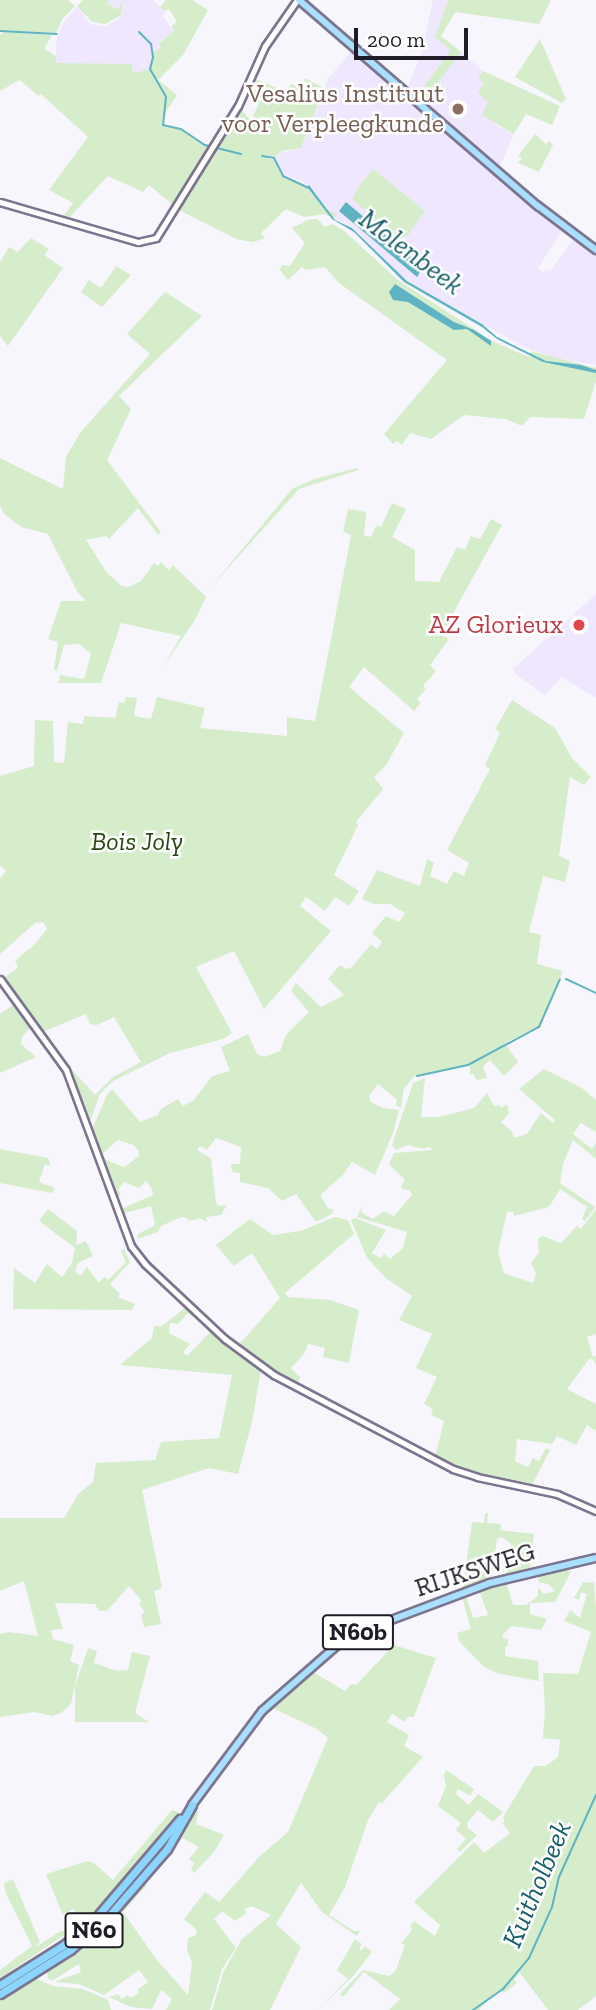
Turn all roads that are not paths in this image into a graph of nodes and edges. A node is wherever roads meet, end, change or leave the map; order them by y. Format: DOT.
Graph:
graph roads {
  1 [pos="298,0"];
  2 [pos="0,202"];
  3 [pos="596,250"];
  4 [pos="0,979"];
  5 [pos="596,1511"];
  6 [pos="596,1558"];
  7 [pos="192,1805"];
  8 [pos="0,1985"];
  9 [pos="0,1994"];
  1 -- 2 [label="main road"];
  1 -- 3 [label="main road"];
  4 -- 5 [label="main road"];
  6 -- 7 [label="main road, RIJKSWEG / N60b"];
  7 -- 8 [label="highway, RIJKSWEG / N60"];
  7 -- 9 [label="highway, RIJKSWEG / N60"];
}
